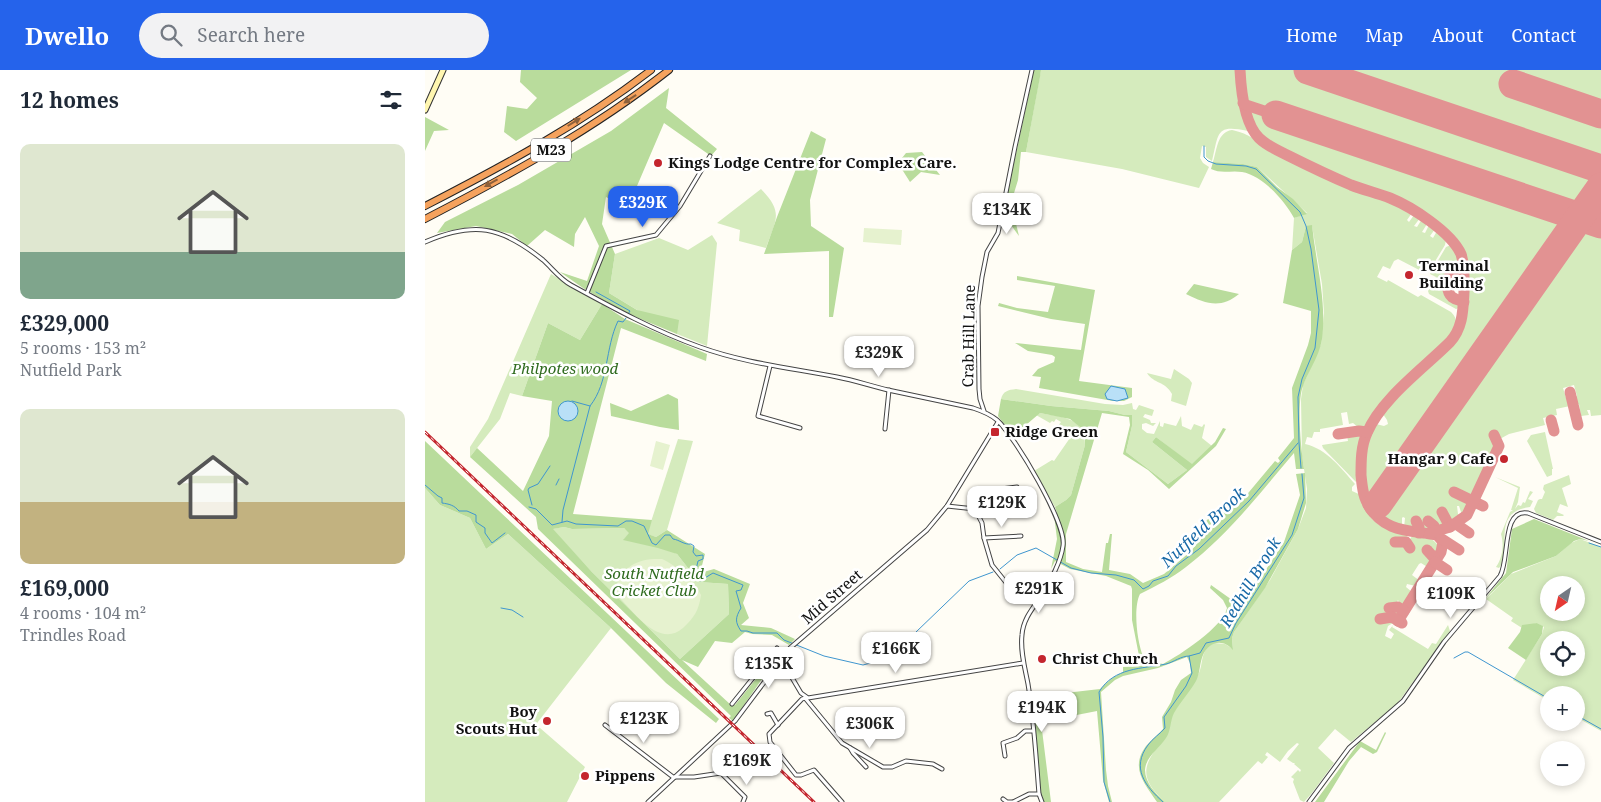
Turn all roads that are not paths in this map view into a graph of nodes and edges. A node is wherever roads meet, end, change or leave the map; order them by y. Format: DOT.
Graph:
graph roads {
  1 [pos="443,70"];
  2 [pos="651,70"];
  3 [pos="669,70"];
  4 [pos="1032,70"];
  5 [pos="425,110"];
  6 [pos="710,156"];
  7 [pos="425,206"];
  8 [pos="425,219"];
  9 [pos="425,242"];
  10 [pos="587,293"];
  11 [pos="770,366"];
  12 [pos="889,390"];
  13 [pos="980,399"];
  14 [pos="973,408"];
  15 [pos="984,412"];
  16 [pos="998,422"];
  17 [pos="801,428"];
  18 [pos="885,429"];
  19 [pos="947,506"];
  20 [pos="1028,508"];
  21 [pos="975,509"];
  22 [pos="1021,536"];
  23 [pos="984,538"];
  24 [pos="1601,542"];
  25 [pos="1008,585"];
  26 [pos="777,648"];
  27 [pos="781,659"];
  28 [pos="1023,663"];
  29 [pos="763,665"];
  30 [pos="770,673"];
  31 [pos="805,698"];
  32 [pos="732,704"];
  33 [pos="767,714"];
  34 [pos="605,724"];
  35 [pos="777,725"];
  36 [pos="1033,731"];
  37 [pos="850,748"];
  38 [pos="1005,756"];
  39 [pos="754,761"];
  40 [pos="866,767"];
  41 [pos="942,769"];
  42 [pos="721,773"];
  43 [pos="673,778"];
  44 [pos="1039,794"];
  45 [pos="1003,799"];
  46 [pos="648,802"];
  47 [pos="743,802"];
  48 [pos="841,802"];
  49 [pos="1013,802"];
  50 [pos="1042,802"];
  51 [pos="1309,802"];
  1 -- 5 [label="street"];
  7 -- 2 [label="highway, M23, one-way"];
  3 -- 8 [label="highway, M23, one-way"];
  4 -- 13 [label="street, Crab Hill Lane"];
  6 -- 10 [label="street"];
  9 -- 10 [label="street"];
  10 -- 11 [label="street"];
  11 -- 12 [label="street"];
  11 -- 17 [label="street"];
  12 -- 14 [label="street"];
  12 -- 18 [label="street"];
  13 -- 14 [label="street, Crab Hill Lane"];
  13 -- 15 [label="street, Crab Hill Lane"];
  14 -- 15 [label="street"];
  15 -- 16 [label="street"];
  16 -- 19 [label="street, Mid Street"];
  16 -- 28 [label="street"];
  19 -- 21 [label="street"];
  19 -- 27 [label="street, Mid Street"];
  20 -- 21 [label="street"];
  21 -- 23 [label="street"];
  22 -- 23 [label="street"];
  23 -- 25 [label="street"];
  24 -- 51 [label="street"];
  26 -- 29 [label="street"];
  27 -- 30 [label="street, Mid Street"];
  27 -- 31 [label="street"];
  28 -- 31 [label="street"];
  28 -- 36 [label="street"];
  29 -- 30 [label="street"];
  29 -- 32 [label="street"];
  30 -- 43 [label="street, Mid Street"];
  31 -- 35 [label="street"];
  31 -- 37 [label="street"];
  33 -- 35 [label="street"];
  34 -- 43 [label="street"];
  35 -- 48 [label="street"];
  36 -- 38 [label="street"];
  36 -- 44 [label="street"];
  37 -- 40 [label="street"];
  37 -- 41 [label="street"];
  39 -- 42 [label="street"];
  42 -- 43 [label="street"];
  42 -- 47 [label="street"];
  43 -- 46 [label="street, Mid Street"];
  44 -- 49 [label="street"];
  44 -- 50 [label="street"];
  45 -- 49 [label="street"];
}
